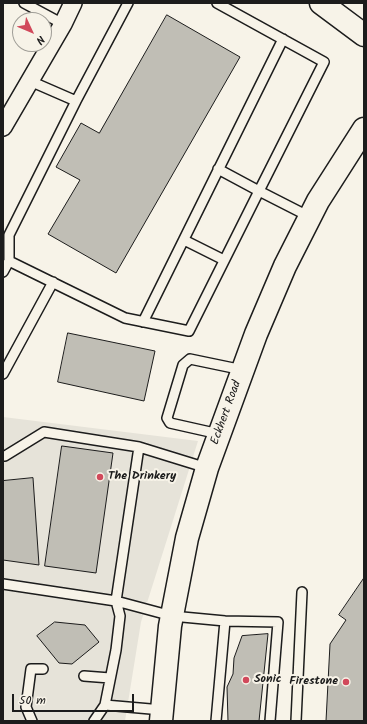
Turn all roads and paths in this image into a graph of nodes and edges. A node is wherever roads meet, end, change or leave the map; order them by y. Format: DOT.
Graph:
graph roads {
  1 [pos="24,3"];
  2 [pos="73,3"];
  3 [pos="128,3"];
  4 [pos="217,3"];
  5 [pos="321,3"];
  6 [pos="63,24"];
  7 [pos="364,35"];
  8 [pos="282,39"];
  9 [pos="30,81"];
  10 [pos="76,101"];
  11 [pos="3,128"];
  12 [pos="364,129"];
  13 [pos="218,170"];
  14 [pos="259,191"];
  15 [pos="310,217"];
  16 [pos="184,240"];
  17 [pos="9,260"];
  18 [pos="224,260"];
  19 [pos="3,272"];
  20 [pos="53,282"];
  21 [pos="143,322"];
  22 [pos="243,370"];
  23 [pos="3,374"];
  24 [pos="219,434"];
  25 [pos="139,447"];
  26 [pos="3,456"];
  27 [pos="207,468"];
  28 [pos="3,584"];
  29 [pos="302,592"];
  30 [pos="116,601"];
  31 [pos="172,616"];
  32 [pos="225,621"];
  33 [pos="43,670"];
  34 [pos="84,676"];
  35 [pos="110,678"];
  36 [pos="105,704"];
  37 [pos="162,715"];
  38 [pos="32,721"];
  39 [pos="94,721"];
  40 [pos="216,721"];
  41 [pos="270,721"];
  42 [pos="296,721"];
  1 -- 6 [label="lane"];
  2 -- 6 [label="street"];
  3 -- 10 [label="lane"];
  4 -- 8 [label="lane"];
  5 -- 7 [label="main road"];
  6 -- 9 [label="street"];
  8 -- 13 [label="lane"];
  8 -- 14 [label="lane"];
  9 -- 10 [label="lane"];
  9 -- 11 [label="street"];
  10 -- 17 [label="lane"];
  12 -- 15 [label="main road, Eckhert Road"];
  13 -- 14 [label="lane"];
  13 -- 16 [label="lane"];
  14 -- 15 [label="lane"];
  14 -- 18 [label="lane"];
  15 -- 22 [label="main road, Eckhert Road"];
  16 -- 18 [label="lane"];
  16 -- 21 [label="lane"];
  17 -- 19 [label="lane"];
  17 -- 20 [label="lane"];
  18 -- 21 [label="lane"];
  20 -- 21 [label="lane"];
  20 -- 23 [label="lane"];
  22 -- 24 [label="main road, Eckhert Road"];
  22 -- 24 [label="lane"];
  24 -- 27 [label="main road, Eckhert Road"];
  25 -- 26 [label="lane"];
  25 -- 27 [label="lane"];
  25 -- 30 [label="lane"];
  27 -- 31 [label="main road, Eckhert Road"];
  28 -- 30 [label="lane"];
  29 -- 42 [label="lane"];
  30 -- 31 [label="lane"];
  30 -- 35 [label="lane"];
  31 -- 32 [label="lane"];
  31 -- 37 [label="main road, Eckhert Road"];
  32 -- 40 [label="lane"];
  32 -- 41 [label="lane"];
  33 -- 38 [label="lane"];
  34 -- 35 [label="lane"];
  35 -- 36 [label="lane"];
  36 -- 37 [label="lane"];
  36 -- 39 [label="lane"];
}
